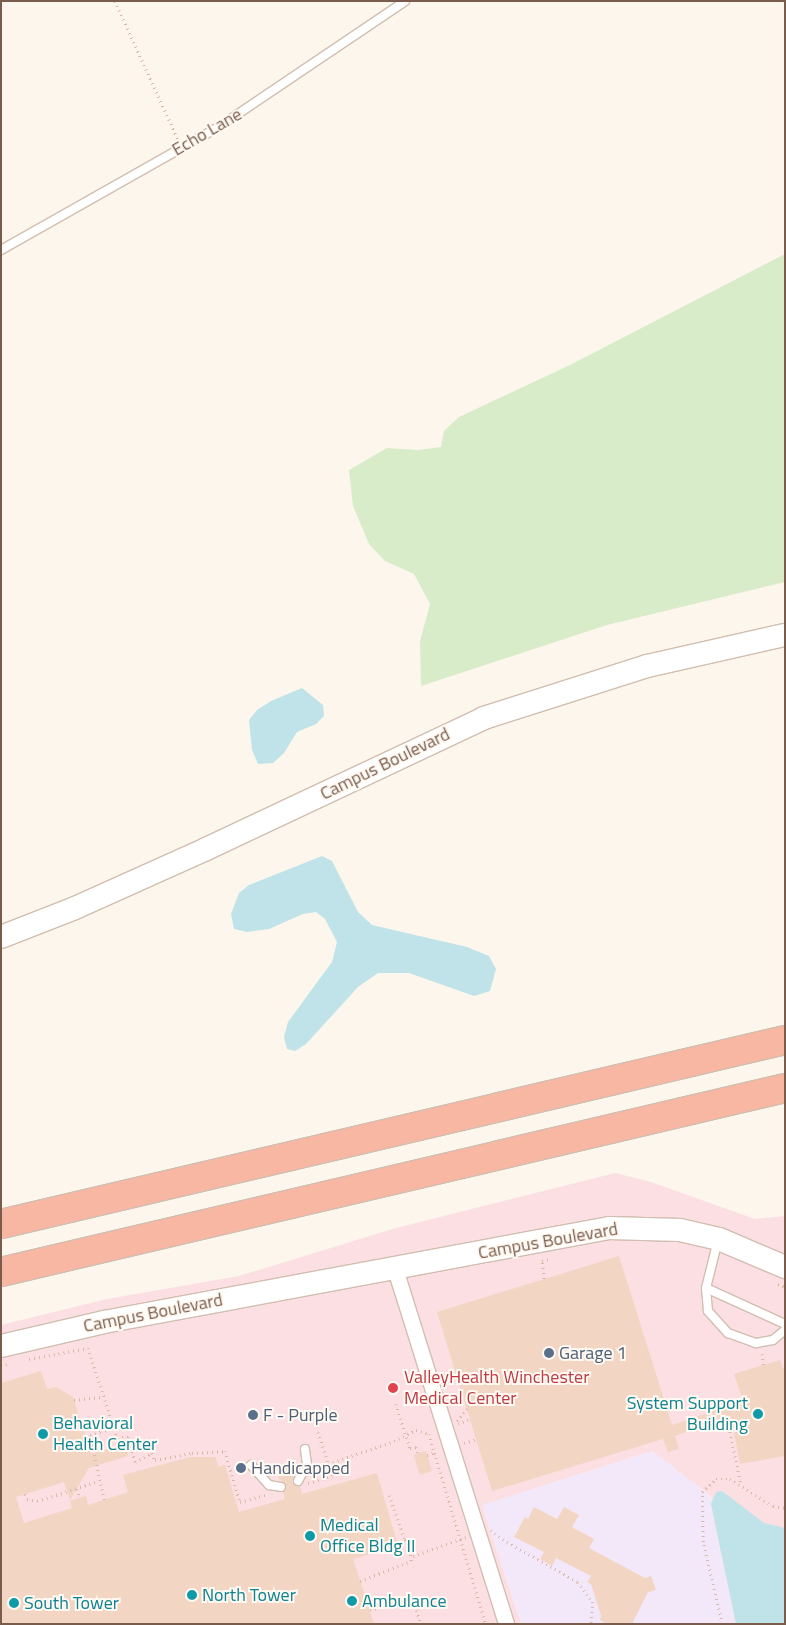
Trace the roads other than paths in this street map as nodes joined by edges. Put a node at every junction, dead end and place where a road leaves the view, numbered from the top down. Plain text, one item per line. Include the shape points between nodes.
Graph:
1 (405, 1) edge
2 (1, 250) edge
3 (785, 635) edge
4 (1, 937) edge
5 (785, 1040) edge
6 (785, 1088) edge
7 (1, 1224) edge
8 (719, 1239) junction
9 (395, 1269) junction
10 (1, 1272) edge
11 (781, 1275) edge
12 (706, 1288) junction
13 (785, 1324) edge
14 (785, 1330) edge
15 (8, 1353) edge
16 (305, 1448) dead end
17 (251, 1465) dead end
18 (299, 1484) road end
19 (281, 1487) dead end
20 (506, 1624) edge

1 - 2 lane, Echo Lane via 277,90
3 - 4 street, Campus Boulevard via 660,663 484,718 197,853
5 - 7 highway
6 - 10 highway
8 - 9 street, Campus Boulevard via 656,1227 609,1228
8 - 11 street, Campus Boulevard
8 - 12 lane
9 - 15 street, Campus Boulevard via 104,1322
9 - 20 street
12 - 13 lane
12 - 14 lane via 708,1311 728,1333 756,1343 773,1340
16 - 18 lane via 307,1464
17 - 19 lane via 269,1485

